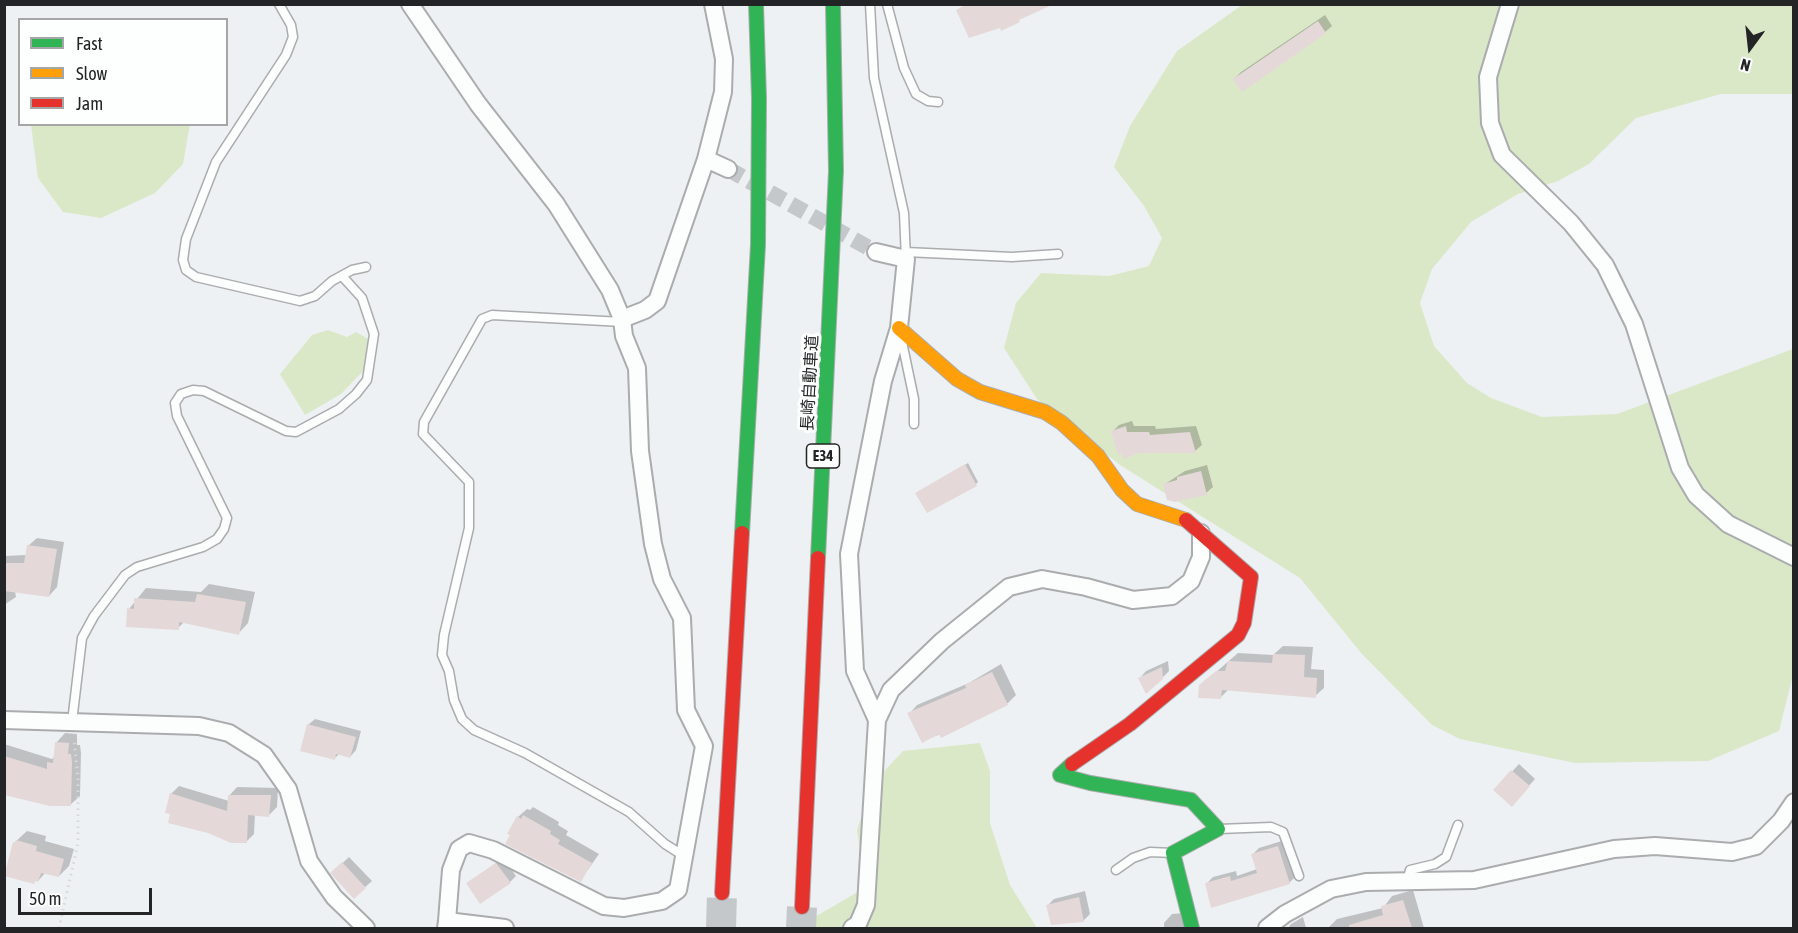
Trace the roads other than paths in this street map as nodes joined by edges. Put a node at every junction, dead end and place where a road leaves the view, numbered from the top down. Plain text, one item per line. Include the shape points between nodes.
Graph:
1 (279, 4) edge
2 (410, 4) edge
3 (713, 4) edge
4 (756, 4) edge
5 (833, 4) edge
6 (870, 4) edge
7 (887, 4) edge
8 (1510, 4) edge
9 (938, 102) dead end
10 (706, 159) junction
11 (728, 170) tunnel mouth
12 (876, 252) tunnel mouth
13 (1058, 254) dead end
14 (906, 255) junction
15 (366, 267) dead end
16 (342, 276) junction
17 (622, 320) junction
18 (899, 328) junction
19 (914, 424) dead end
20 (1201, 533) junction
21 (1794, 557) edge
22 (4, 720) edge
23 (877, 720) junction
24 (72, 722) junction
25 (1794, 802) edge
26 (1458, 825) dead end
27 (1218, 829) junction
28 (1173, 853) junction
29 (684, 856) junction
30 (1116, 870) dead end
31 (1299, 876) dead end
32 (1407, 881) junction
33 (722, 893) tunnel mouth
34 (802, 907) tunnel mouth
35 (447, 925) edge
36 (366, 928) edge
37 (505, 928) edge
38 (852, 928) edge
39 (1192, 928) edge
40 (1267, 928) edge

1 - 16 lane via 293,37 286,55 216,162 186,239 183,260 186,270 196,277 300,302
2 - 17 street via 478,104 556,204 610,290
3 - 10 street via 724,59 723,92
4 - 33 main road via 758,245
5 - 34 main road, 長崎自動車道 / E34 via 836,171
6 - 14 lane via 874,78 904,213
7 - 9 lane via 904,68 916,94
8 - 21 street via 1488,77 1490,123 1502,155 1571,223 1605,265 1634,324 1680,468 1696,495 1728,524
10 - 11 street
10 - 17 street via 657,302
12 - 14 street
13 - 14 lane
14 - 18 street
15 - 16 lane
16 - 24 lane via 363,298 374,334 367,380 339,409 297,432 286,432 204,391 181,394 175,403 177,416 227,518 224,530 203,548 137,567 125,575 82,638
17 - 29 street via 637,368 640,451 653,544 662,579 682,618 686,710 704,746
17 - 29 lane via 492,315 482,319 424,422 423,434 469,482 469,528 442,655 462,719 474,730 525,753 629,812
18 - 19 lane via 915,399
18 - 20 main road via 957,379 980,392 1046,412 1098,456 1137,504 1188,521
18 - 23 street via 879,402 849,554 855,672
20 - 23 street via 1201,557 1191,581 1172,596 1133,600 1041,579 1009,588 942,641 891,690
20 - 27 main road via 1251,577 1244,623 1238,635 1130,724 1060,775 1191,800
22 - 24 street
23 - 38 street via 866,905 858,924
24 - 36 street via 199,726 230,733 264,755 288,789 309,861 334,897
25 - 32 street via 1756,846 1732,852 1655,846 1614,849 1474,880
26 - 32 lane via 1446,857 1410,870
27 - 28 main road
27 - 31 lane via 1271,827 1283,832
28 - 30 lane via 1150,852
28 - 39 main road
29 - 35 street via 678,890 662,901 624,908 604,906 493,850 470,843 459,849 452,870
32 - 40 street via 1366,882 1330,889
35 - 37 street

